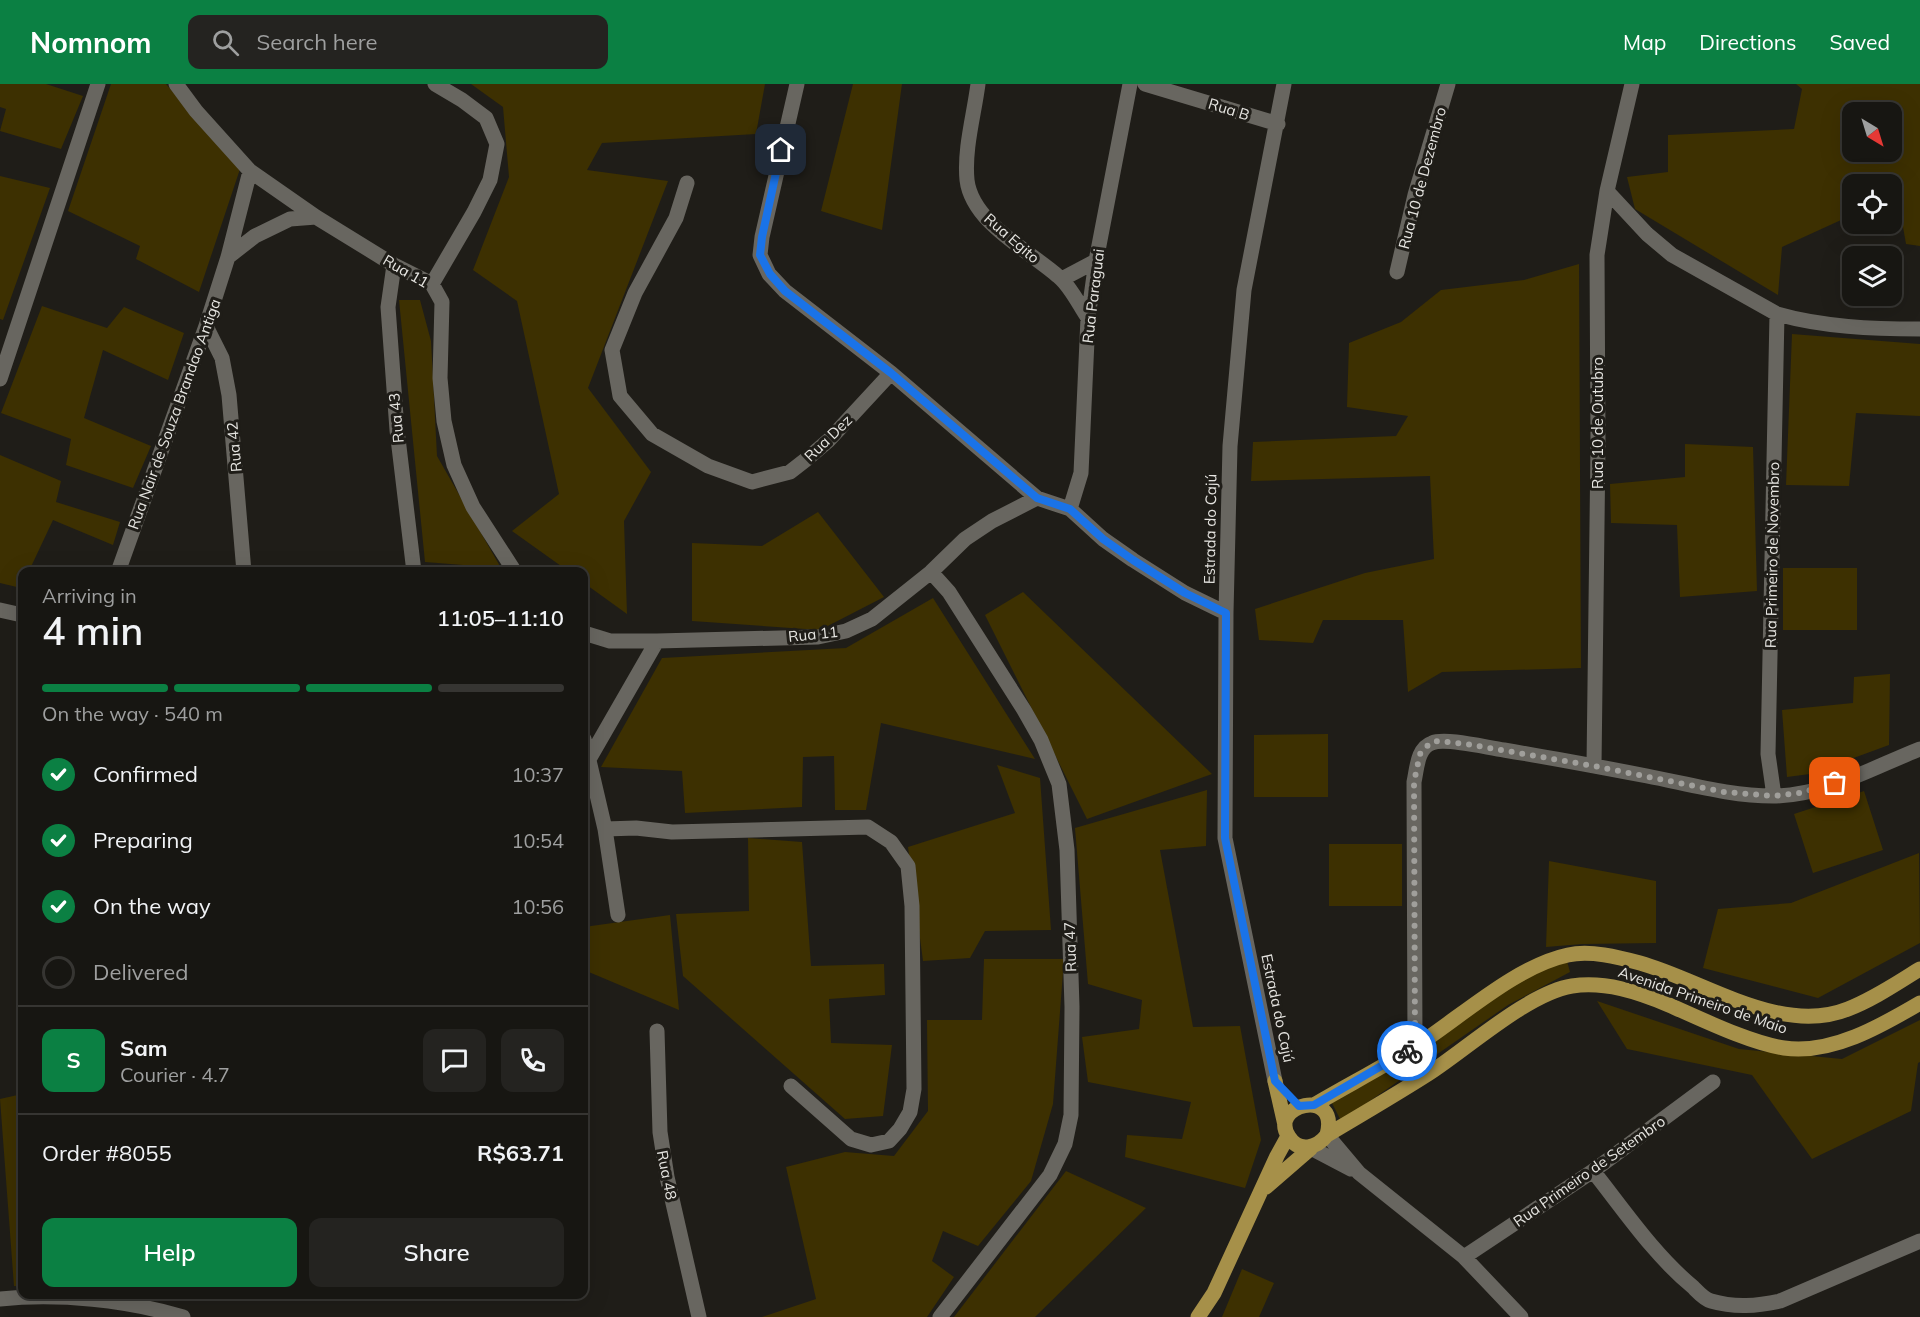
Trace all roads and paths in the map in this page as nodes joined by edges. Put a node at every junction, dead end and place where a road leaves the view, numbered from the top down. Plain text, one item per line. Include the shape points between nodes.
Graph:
1 (98, 84) edge
2 (176, 84) edge
3 (435, 84) edge
4 (797, 84) edge
5 (978, 84) edge
6 (1130, 84) edge
7 (1145, 84) edge
8 (1284, 84) edge
9 (1448, 84) edge
10 (1632, 84) edge
11 (1278, 124) junction
12 (250, 171) junction
13 (687, 183) dead end
14 (1607, 191) junction
15 (316, 217) junction
16 (228, 257) junction
17 (1096, 261) junction
18 (394, 265) junction
19 (1397, 272) dead end
20 (1062, 279) junction
21 (432, 284) junction
22 (1777, 314) junction
23 (1088, 318) junction
24 (207, 326) junction
25 (1920, 329) edge
26 (891, 373) junction
27 (0, 379) edge
28 (1037, 498) junction
29 (1070, 509) junction
30 (120, 567) edge
31 (244, 567) edge
32 (413, 567) edge
33 (512, 567) edge
34 (931, 572) junction
35 (0, 610) edge
36 (1226, 613) junction
37 (18, 614) edge
38 (588, 634) edge
39 (657, 641) junction
40 (1920, 748) edge
41 (588, 761) joint
42 (1594, 766) junction
43 (1774, 796) junction
44 (605, 829) junction
45 (618, 915) dead end
46 (1920, 969) edge
47 (1920, 1003) edge
48 (657, 1031) dead end
49 (1415, 1046) junction
50 (1275, 1081) junction
51 (1713, 1082) dead end
52 (791, 1086) dead end
53 (1306, 1105) junction
54 (1286, 1131) junction
55 (1327, 1135) junction
56 (1311, 1148) junction
57 (1593, 1171) junction
58 (1359, 1173) junction
59 (1261, 1191) junction
60 (1920, 1241) edge
61 (1464, 1257) junction
62 (18, 1298) edge
63 (0, 1299) edge
64 (62, 1299) edge
65 (183, 1317) edge
66 (699, 1317) edge
67 (940, 1317) edge
68 (1198, 1317) edge
69 (1521, 1317) edge

1 - 27 street
2 - 12 street, Rua 11
3 - 21 street via 486,118 497,144 490,180
4 - 26 street via 760,255 785,291
5 - 20 street, Rua Egito via 967,180 974,201 990,223
6 - 17 street, Rua Paraguai
7 - 11 street, Rua B
8 - 11 street, Estrada do Cajú
9 - 19 street, Rua 10 de Dezembro
10 - 14 street, Rua 10 de Outubro
11 - 36 street, Estrada do Cajú via 1244,290 1230,446
12 - 15 street, Rua 11
12 - 16 street, Rua Nair de Souza Brandao Antiga
13 - 26 street, Rua Dez via 676,218 635,292 612,350 620,396 652,434 708,466 752,482 790,472 808,458
14 - 22 street via 1672,255
14 - 42 street, Rua 10 de Outubro via 1597,255
15 - 16 street via 290,219 255,236
15 - 18 street, Rua 11
16 - 24 street, Rua Nair de Souza Brandao Antiga
17 - 20 street
17 - 23 street, Rua Paraguai
18 - 21 street, Rua 11
18 - 32 street, Rua 43 via 388,307 397,430
20 - 23 street, Rua Egito
21 - 33 street, Rua 11 via 442,302 440,378 454,465 473,507
22 - 25 street via 1827,323
22 - 43 street, Rua Primeiro de Novembro via 1768,754
23 - 29 street, Rua Paraguai via 1081,473
24 - 30 street, Rua Nair de Souza Brandao Antiga
24 - 31 street, Rua 42 via 222,358 229,395
26 - 28 street
28 - 29 street
28 - 34 street, Rua 11 via 966,539
29 - 36 street via 1133,560
34 - 39 street, Rua 11 via 872,619 846,631 818,637
34 - 67 street, Rua 47 via 950,592 1024,710 1059,784 1067,850 1072,1007 1071,1115 1065,1144 1050,1175
35 - 37 street
36 - 50 street, Estrada do Cajú via 1225,838
38 - 39 street, Rua 11 via 610,641
39 - 41 street
40 - 43 street via 1835,783
41 - 44 street
42 - 43 street via 1724,792
42 - 49 street via 1438,741 1430,743 1420,754 1414,782
44 - 45 street
44 - 52 street via 672,832 868,827 891,842 908,866 912,906 914,1089 910,1112 889,1141 871,1145 851,1139
46 - 49 main road, Avenida Primeiro de Maio via 1847,1010 1802,1016 1782,1015 1655,967 1611,955 1569,954 1510,982
47 - 55 main road, Avenida Primeiro de Maio via 1853,1037 1817,1047 1784,1048 1717,1026 1649,997 1603,984 1570,986 1547,994 1508,1017 1429,1073
48 - 66 street, Rua 48 via 660,1132
49 - 53 main road, Avenida Primeiro de Maio
50 - 53 main road, Estrada do Cajú
50 - 54 main road, Estrada do Cajú
51 - 57 street, Rua Primeiro de Setembro
53 - 54 main road via 1289,1114
53 - 55 main road, Estrada do Cajú via 1320,1108 1329,1120
54 - 56 main road via 1297,1146
54 - 59 main road
55 - 56 main road via 1321,1144
55 - 58 street
56 - 58 street
56 - 59 main road
57 - 60 street via 1681,1277 1708,1300 1735,1306 1780,1301
57 - 61 street, Rua Primeiro de Setembro
58 - 61 street
59 - 68 main road via 1214,1293
61 - 69 street
62 - 63 street
64 - 65 street via 107,1300

